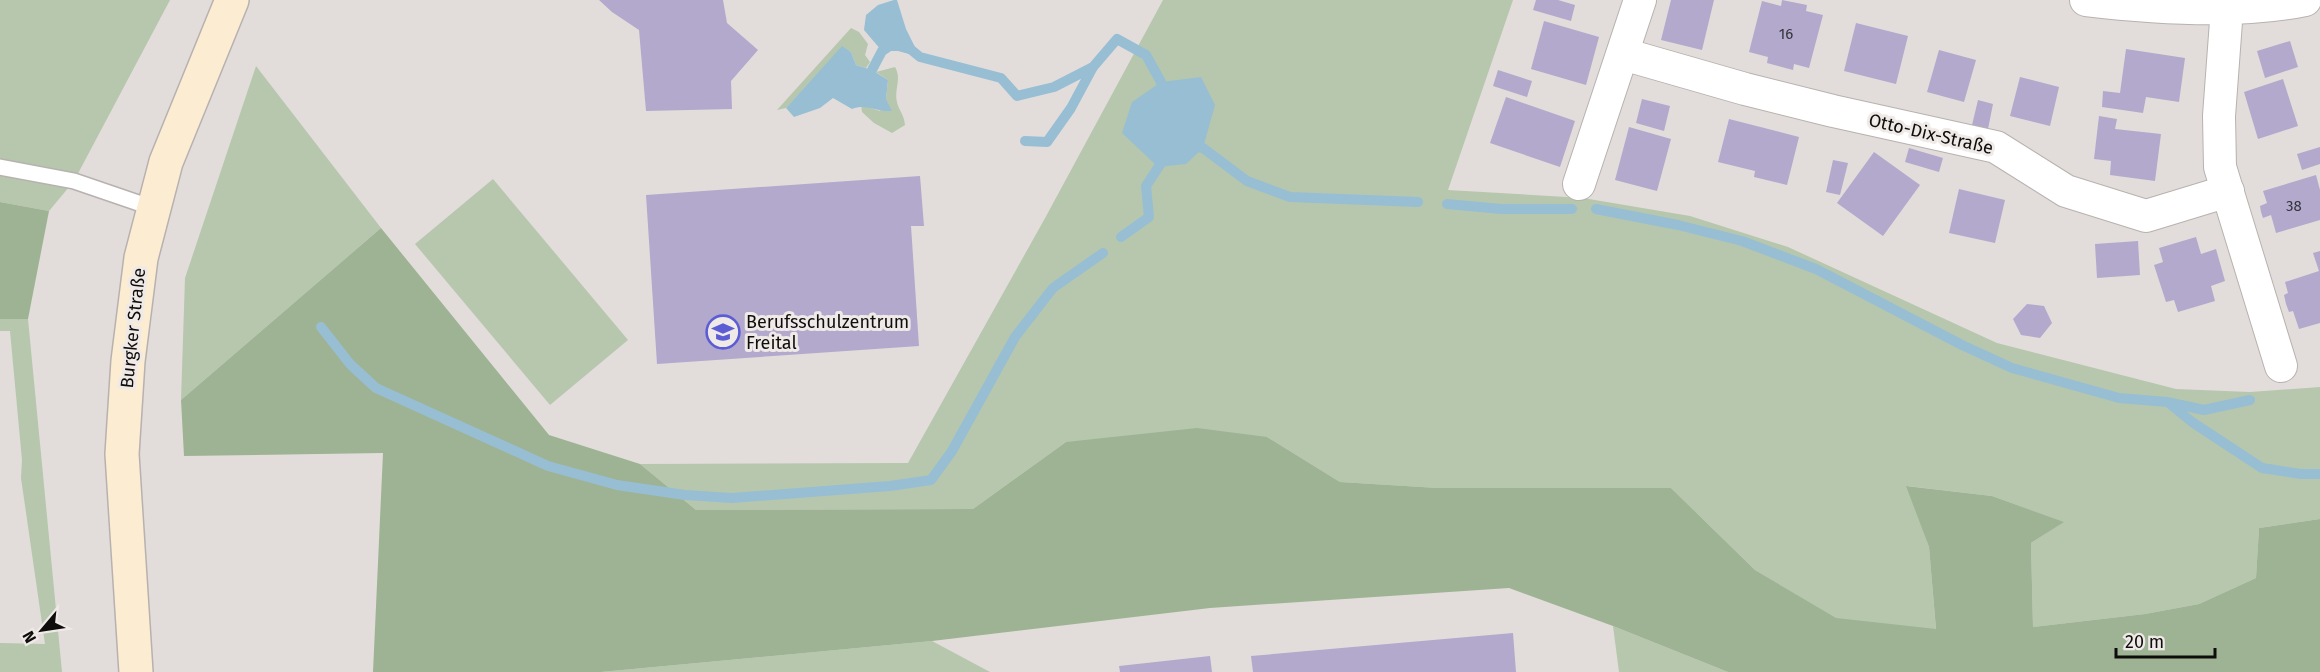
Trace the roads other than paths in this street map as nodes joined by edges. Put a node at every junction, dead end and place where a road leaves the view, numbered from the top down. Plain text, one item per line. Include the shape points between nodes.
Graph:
1 (232, 0) edge
2 (1640, 0) edge
3 (2086, 0) edge
4 (2305, 0) edge
5 (2227, 8) junction
6 (1623, 54) junction
7 (0, 167) edge
8 (1579, 184) dead end
9 (2228, 191) junction
10 (153, 208) junction
11 (2281, 366) dead end
12 (136, 672) edge

1 - 10 main road, Burgker Straße via 166,162
2 - 6 street
3 - 5 street
4 - 5 street
5 - 9 street via 2219,116 2220,167
6 - 8 street
6 - 9 street, Otto-Dix-Straße via 1833,111 1996,147 2066,191 2146,216
7 - 10 lane via 74,181
9 - 11 street
10 - 12 main road, Burgker Straße via 141,258 128,361 122,454

